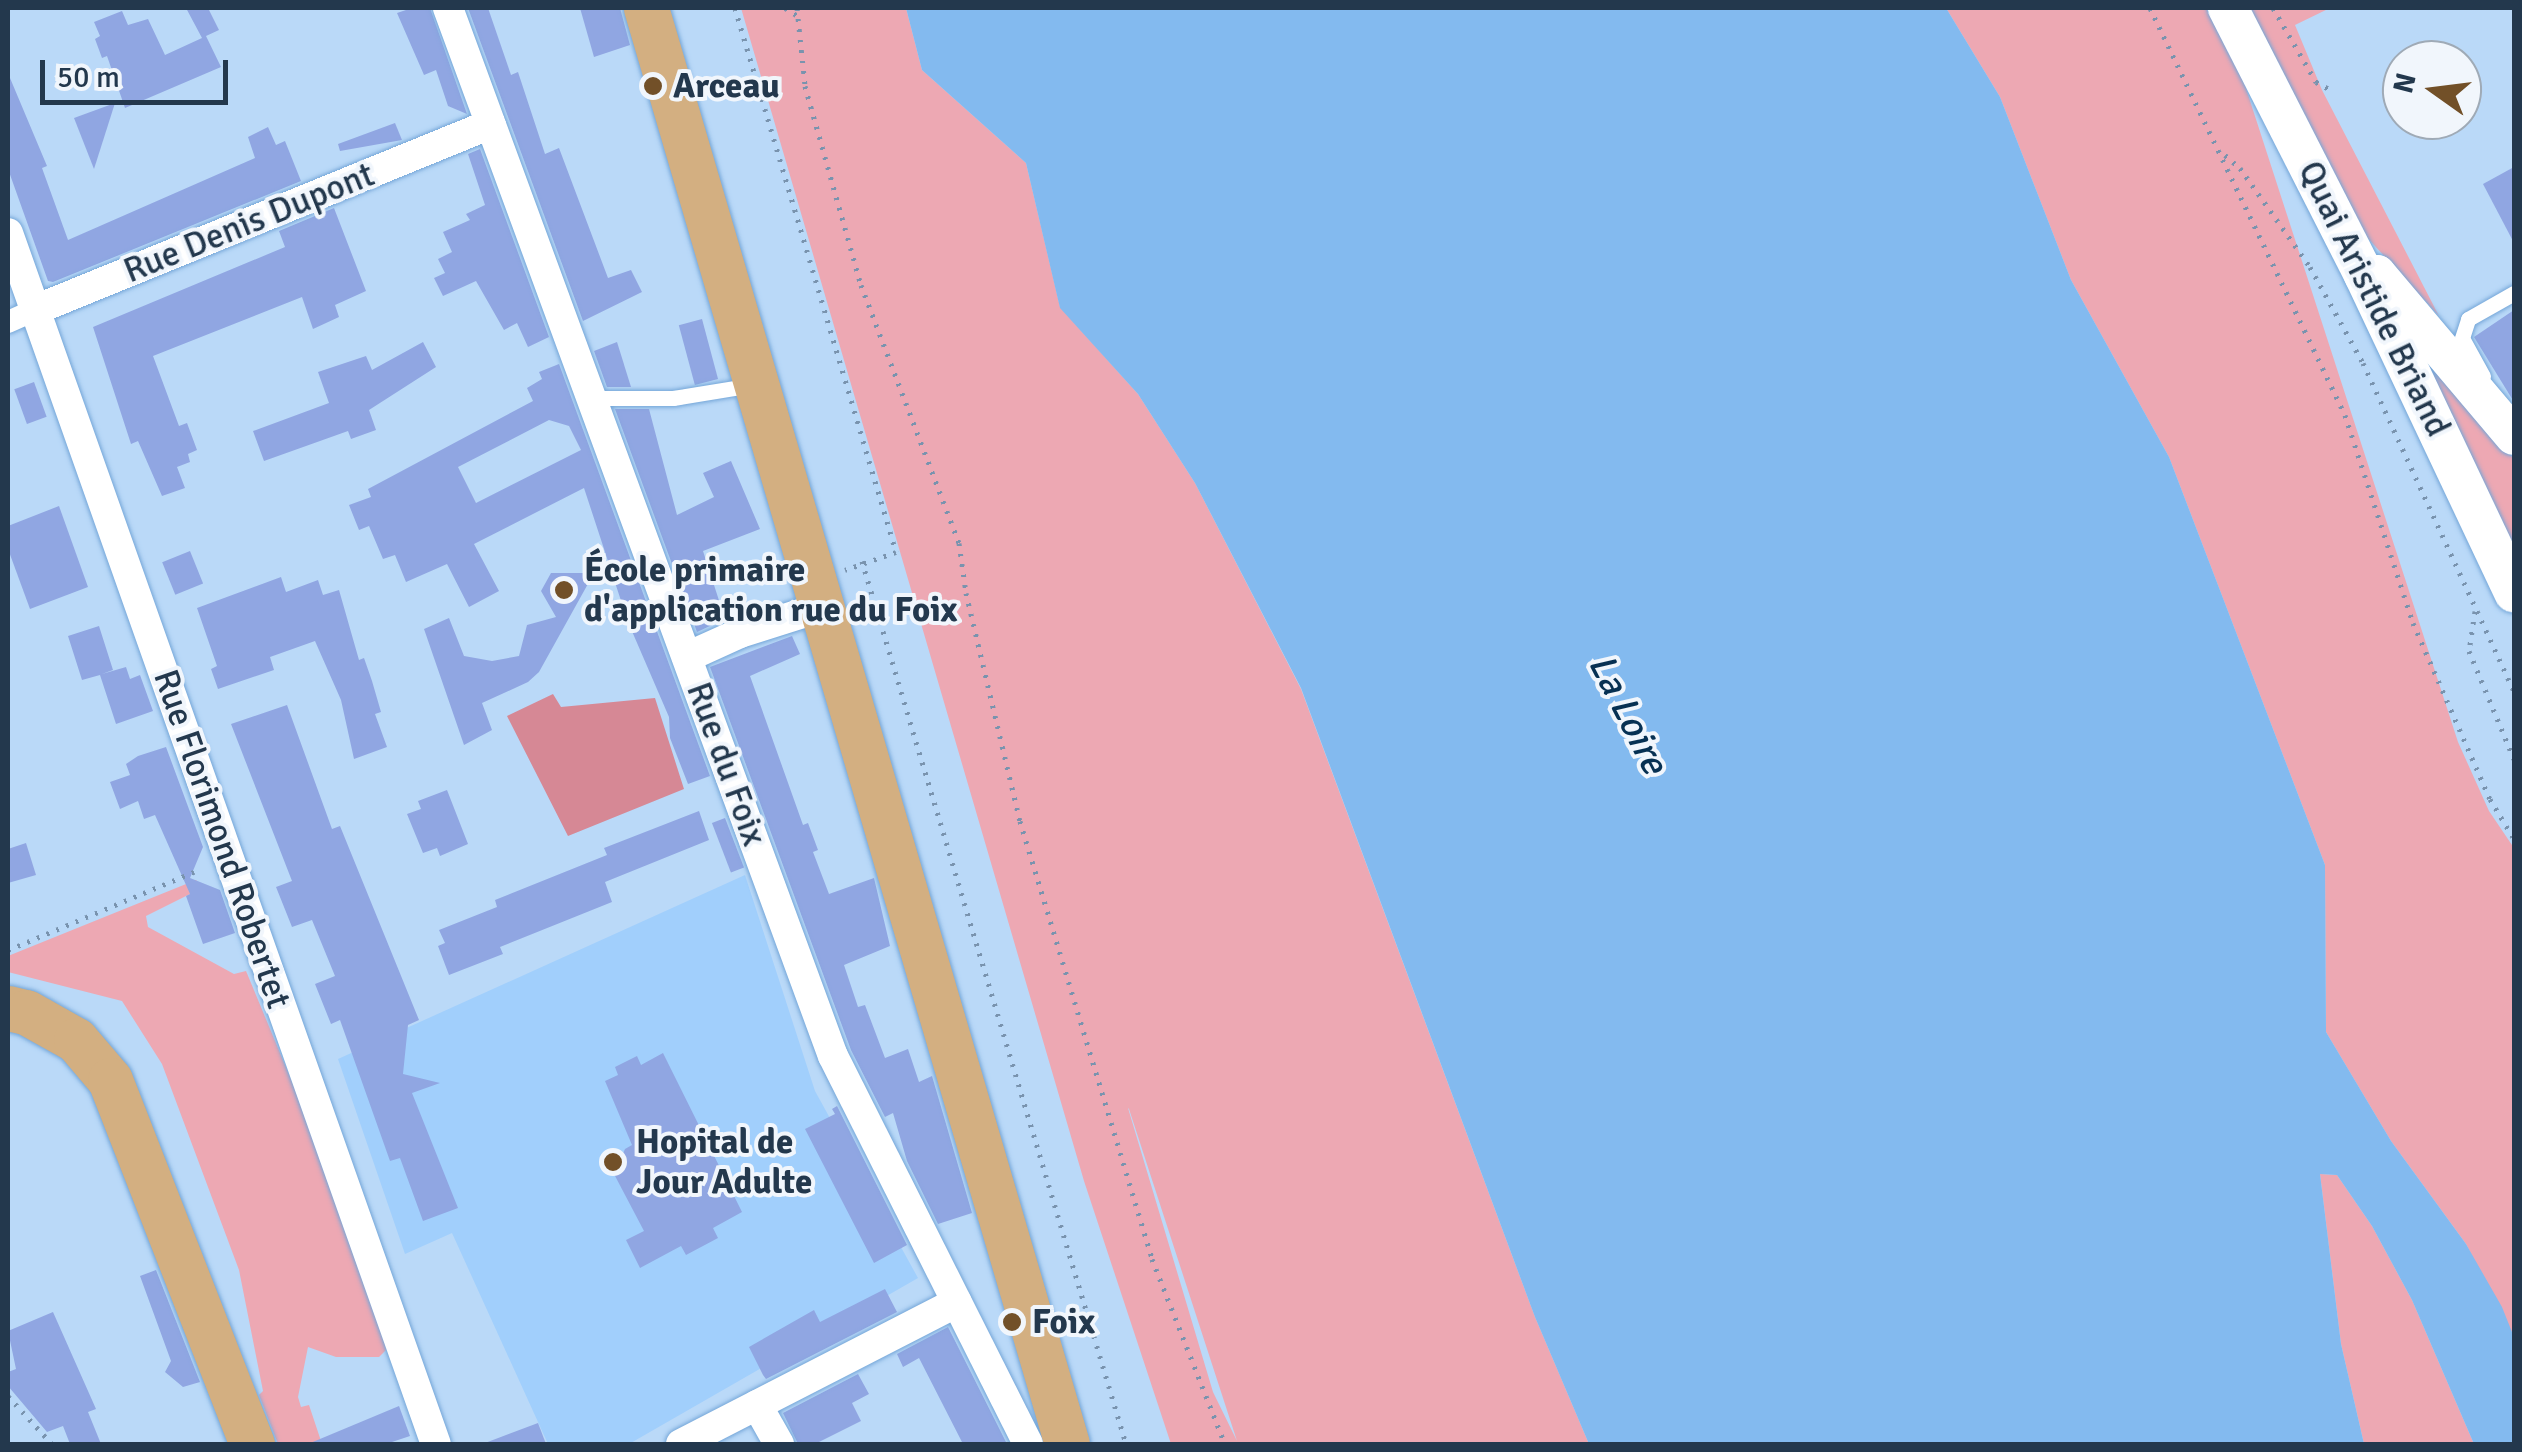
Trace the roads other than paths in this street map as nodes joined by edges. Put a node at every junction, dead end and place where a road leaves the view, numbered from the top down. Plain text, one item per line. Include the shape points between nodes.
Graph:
1 (448, 8) edge
2 (646, 8) edge
3 (2228, 8) edge
4 (491, 124) junction
5 (8, 233) edge
6 (2364, 274) junction
7 (2514, 293) edge
8 (21, 316) edge
9 (756, 384) junction
10 (592, 398) junction
11 (2487, 408) junction
12 (2514, 436) edge
13 (2514, 592) edge
14 (822, 607) junction
15 (687, 657) junction
16 (8, 1008) edge
17 (957, 1302) junction
18 (757, 1406) junction
19 (252, 1444) edge
20 (436, 1444) edge
21 (682, 1444) edge
22 (779, 1444) edge
23 (1028, 1444) edge
24 (1067, 1444) edge

1 - 4 street, Rue du Foix
2 - 9 main road
3 - 6 main road, Quai Aristide Briand
4 - 8 street, Rue Denis Dupont
4 - 10 street, Rue du Foix
5 - 8 street, Rue Florimond Robertet
6 - 11 street via 2377,274
6 - 13 main road, Quai Aristide Briand
7 - 11 lane via 2468,319 2462,338 2492,392
8 - 20 street, Rue Florimond Robertet
9 - 10 lane via 673,398
9 - 14 main road
10 - 15 street, Rue du Foix
11 - 12 street
14 - 15 street
14 - 24 main road
15 - 17 street, Rue du Foix via 833,1056
16 - 19 main road via 76,1040 110,1080
17 - 18 street
17 - 23 street, Rue du Foix
18 - 21 street
18 - 22 street

